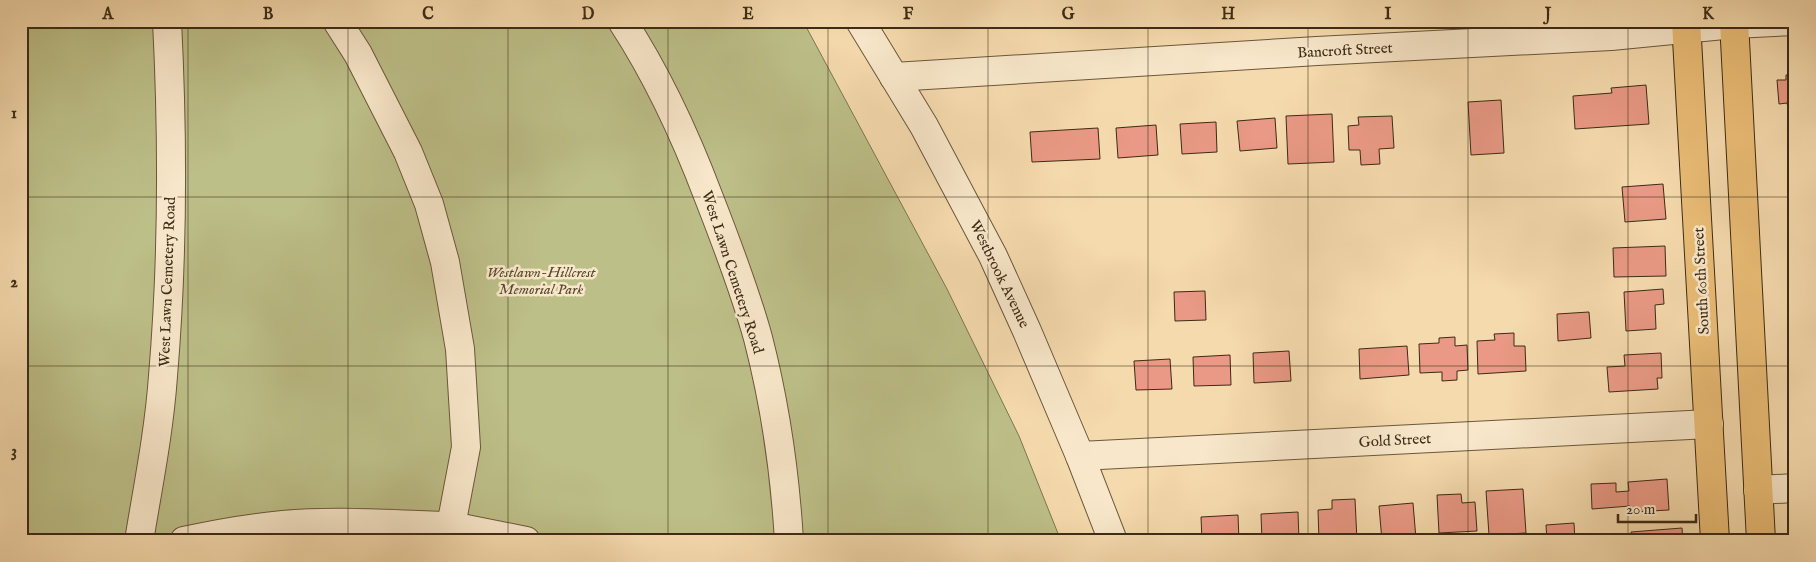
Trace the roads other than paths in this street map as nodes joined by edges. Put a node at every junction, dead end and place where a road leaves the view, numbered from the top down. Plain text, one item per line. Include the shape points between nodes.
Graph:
1 (167, 21) edge
2 (337, 21) edge
3 (622, 21) edge
4 (860, 21) edge
5 (1795, 21) edge
6 (1734, 23) edge
7 (1686, 25) edge
8 (894, 77) junction
9 (1709, 424) junction
10 (1080, 456) junction
11 (1795, 488) edge
12 (1758, 490) junction
13 (446, 534) edge
14 (139, 541) edge
15 (184, 541) edge
16 (526, 541) edge
17 (789, 541) edge
18 (1113, 541) edge
19 (1715, 541) edge
20 (1761, 541) edge

1 - 14 street, West Lawn Cemetery Road via 171,105 168,307 158,428
2 - 13 street via 358,54 408,152 429,204 445,262 460,349 466,447
3 - 17 street, West Lawn Cemetery Road via 670,105 700,173 755,329 778,433
4 - 8 street, Westbrook Avenue
5 - 6 street, Bancroft Street
6 - 7 street, Bancroft Street
6 - 12 main road
7 - 8 street, Bancroft Street via 1610,36
7 - 9 main road, South 60th Street
8 - 10 street, Westbrook Avenue via 924,126 993,256
9 - 10 street, Gold Street
9 - 19 main road, South 60th Street
10 - 18 street, Westbrook Avenue
11 - 12 street
12 - 20 main road
13 - 15 street via 327,524 283,525
13 - 16 street

